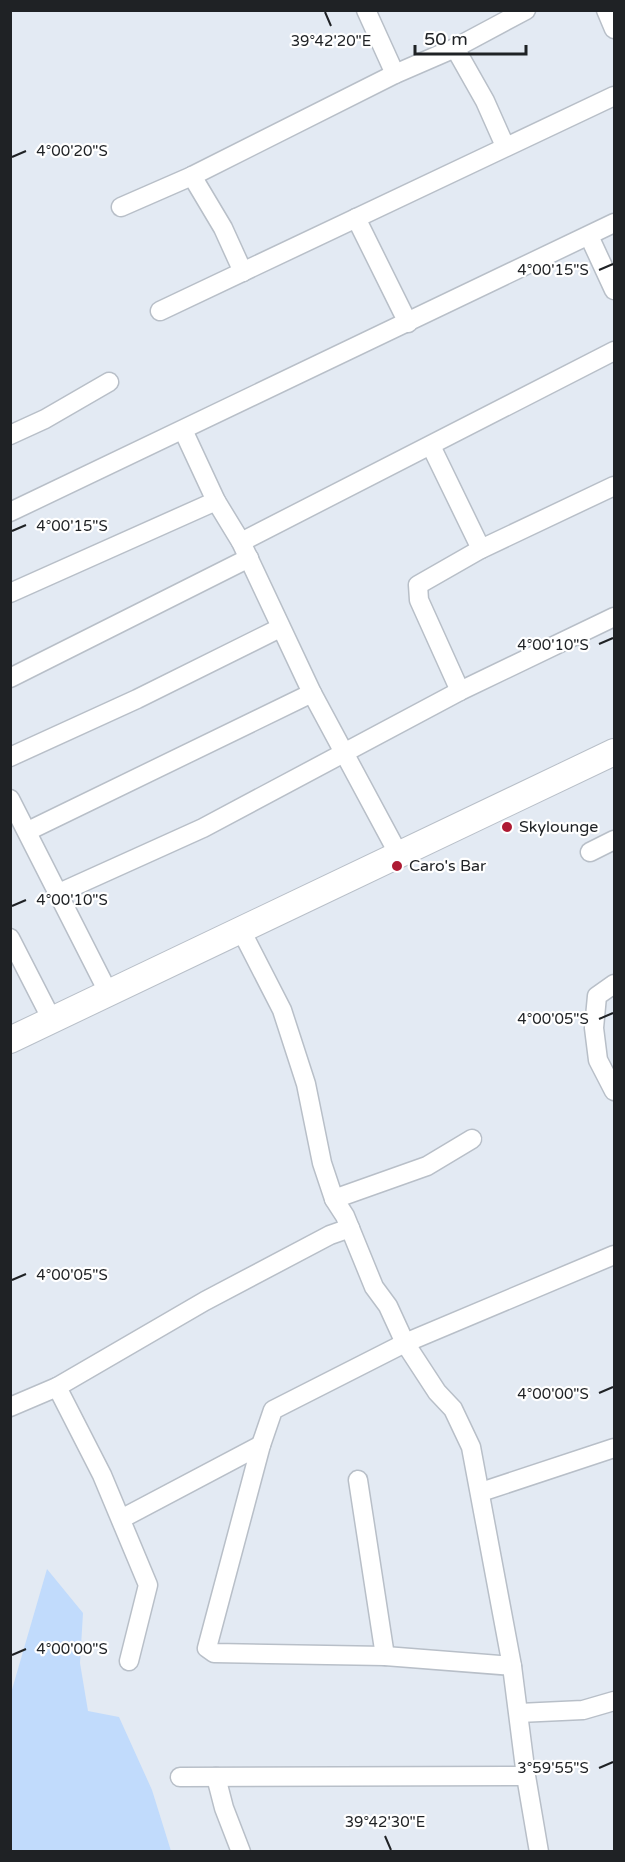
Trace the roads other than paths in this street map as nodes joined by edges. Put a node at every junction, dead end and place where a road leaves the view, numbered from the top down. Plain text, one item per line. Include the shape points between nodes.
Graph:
1 (366, 10) edge
2 (526, 10) edge
3 (606, 10) edge
4 (615, 29) edge
5 (455, 48) junction
6 (395, 74) junction
7 (615, 96) edge
8 (505, 146) junction
9 (192, 177) junction
10 (121, 207) dead end
11 (356, 218) junction
12 (615, 223) edge
13 (589, 236) junction
14 (243, 272) junction
15 (615, 290) edge
16 (160, 311) dead end
17 (408, 323) junction
18 (615, 351) edge
19 (109, 382) dead end
20 (183, 430) junction
21 (10, 435) edge
22 (431, 446) junction
23 (615, 486) edge
24 (216, 501) junction
25 (10, 512) edge
26 (482, 549) junction
27 (245, 550) junction
28 (10, 593) edge
29 (615, 617) edge
30 (280, 628) junction
31 (10, 678) edge
32 (460, 691) junction
33 (312, 693) junction
34 (615, 752) edge
35 (344, 753) junction
36 (10, 757) edge
37 (10, 799) edge
38 (28, 831) junction
39 (615, 840) edge
40 (590, 852) dead end
41 (399, 855) junction
42 (59, 893) junction
43 (242, 932) junction
44 (11, 942) edge
45 (615, 984) edge
46 (108, 992) junction
47 (52, 1020) junction
48 (10, 1040) edge
49 (615, 1092) edge
50 (472, 1139) dead end
51 (334, 1199) junction
52 (350, 1228) junction
53 (615, 1255) edge
54 (405, 1343) junction
55 (57, 1387) junction
56 (10, 1407) edge
57 (261, 1445) junction
58 (615, 1448) edge
59 (358, 1480) dead end
60 (482, 1492) junction
61 (121, 1519) junction
62 (385, 1656) junction
63 (129, 1661) dead end
64 (512, 1666) junction
65 (613, 1705) edge
66 (519, 1713) junction
67 (526, 1776) junction
68 (180, 1777) dead end
69 (216, 1777) junction
70 (241, 1851) edge
71 (539, 1851) edge

1 - 6 street
2 - 5 street
3 - 4 street
5 - 6 street
5 - 8 street
6 - 9 street
7 - 8 street
8 - 11 street
9 - 10 street
9 - 14 street via 223,228
11 - 14 street
11 - 17 street
12 - 13 street
13 - 15 street
13 - 17 street
14 - 16 street
17 - 20 street
18 - 22 street
19 - 21 street
20 - 24 street
20 - 25 street
22 - 26 street
22 - 27 street
23 - 26 street
24 - 27 street
24 - 28 street
26 - 32 street via 423,582 418,589 419,600
27 - 30 street
27 - 31 street
29 - 32 street
30 - 33 street
30 - 36 street
32 - 35 street
33 - 35 street
33 - 38 street
34 - 41 main road
35 - 41 street
35 - 42 street via 203,828
37 - 38 street
38 - 42 street
39 - 40 street
41 - 43 main road
42 - 46 street
43 - 46 main road
43 - 51 street via 282,1010 306,1084 322,1163
44 - 47 street
45 - 49 street via 597,996 594,1028 598,1060
46 - 47 main road
47 - 48 main road
50 - 51 street via 427,1167
51 - 52 street
52 - 54 street via 374,1287 388,1306
52 - 55 street via 205,1301
53 - 54 street
54 - 57 street via 276,1407 269,1416
54 - 60 street via 461,1421
55 - 56 street
55 - 61 street
57 - 61 street
57 - 62 street via 209,1652
58 - 60 street
59 - 62 street
60 - 64 street
61 - 63 street via 148,1585
62 - 64 street
64 - 66 street
65 - 66 street
66 - 67 street
67 - 69 street
67 - 71 street
68 - 69 street
69 - 70 street

